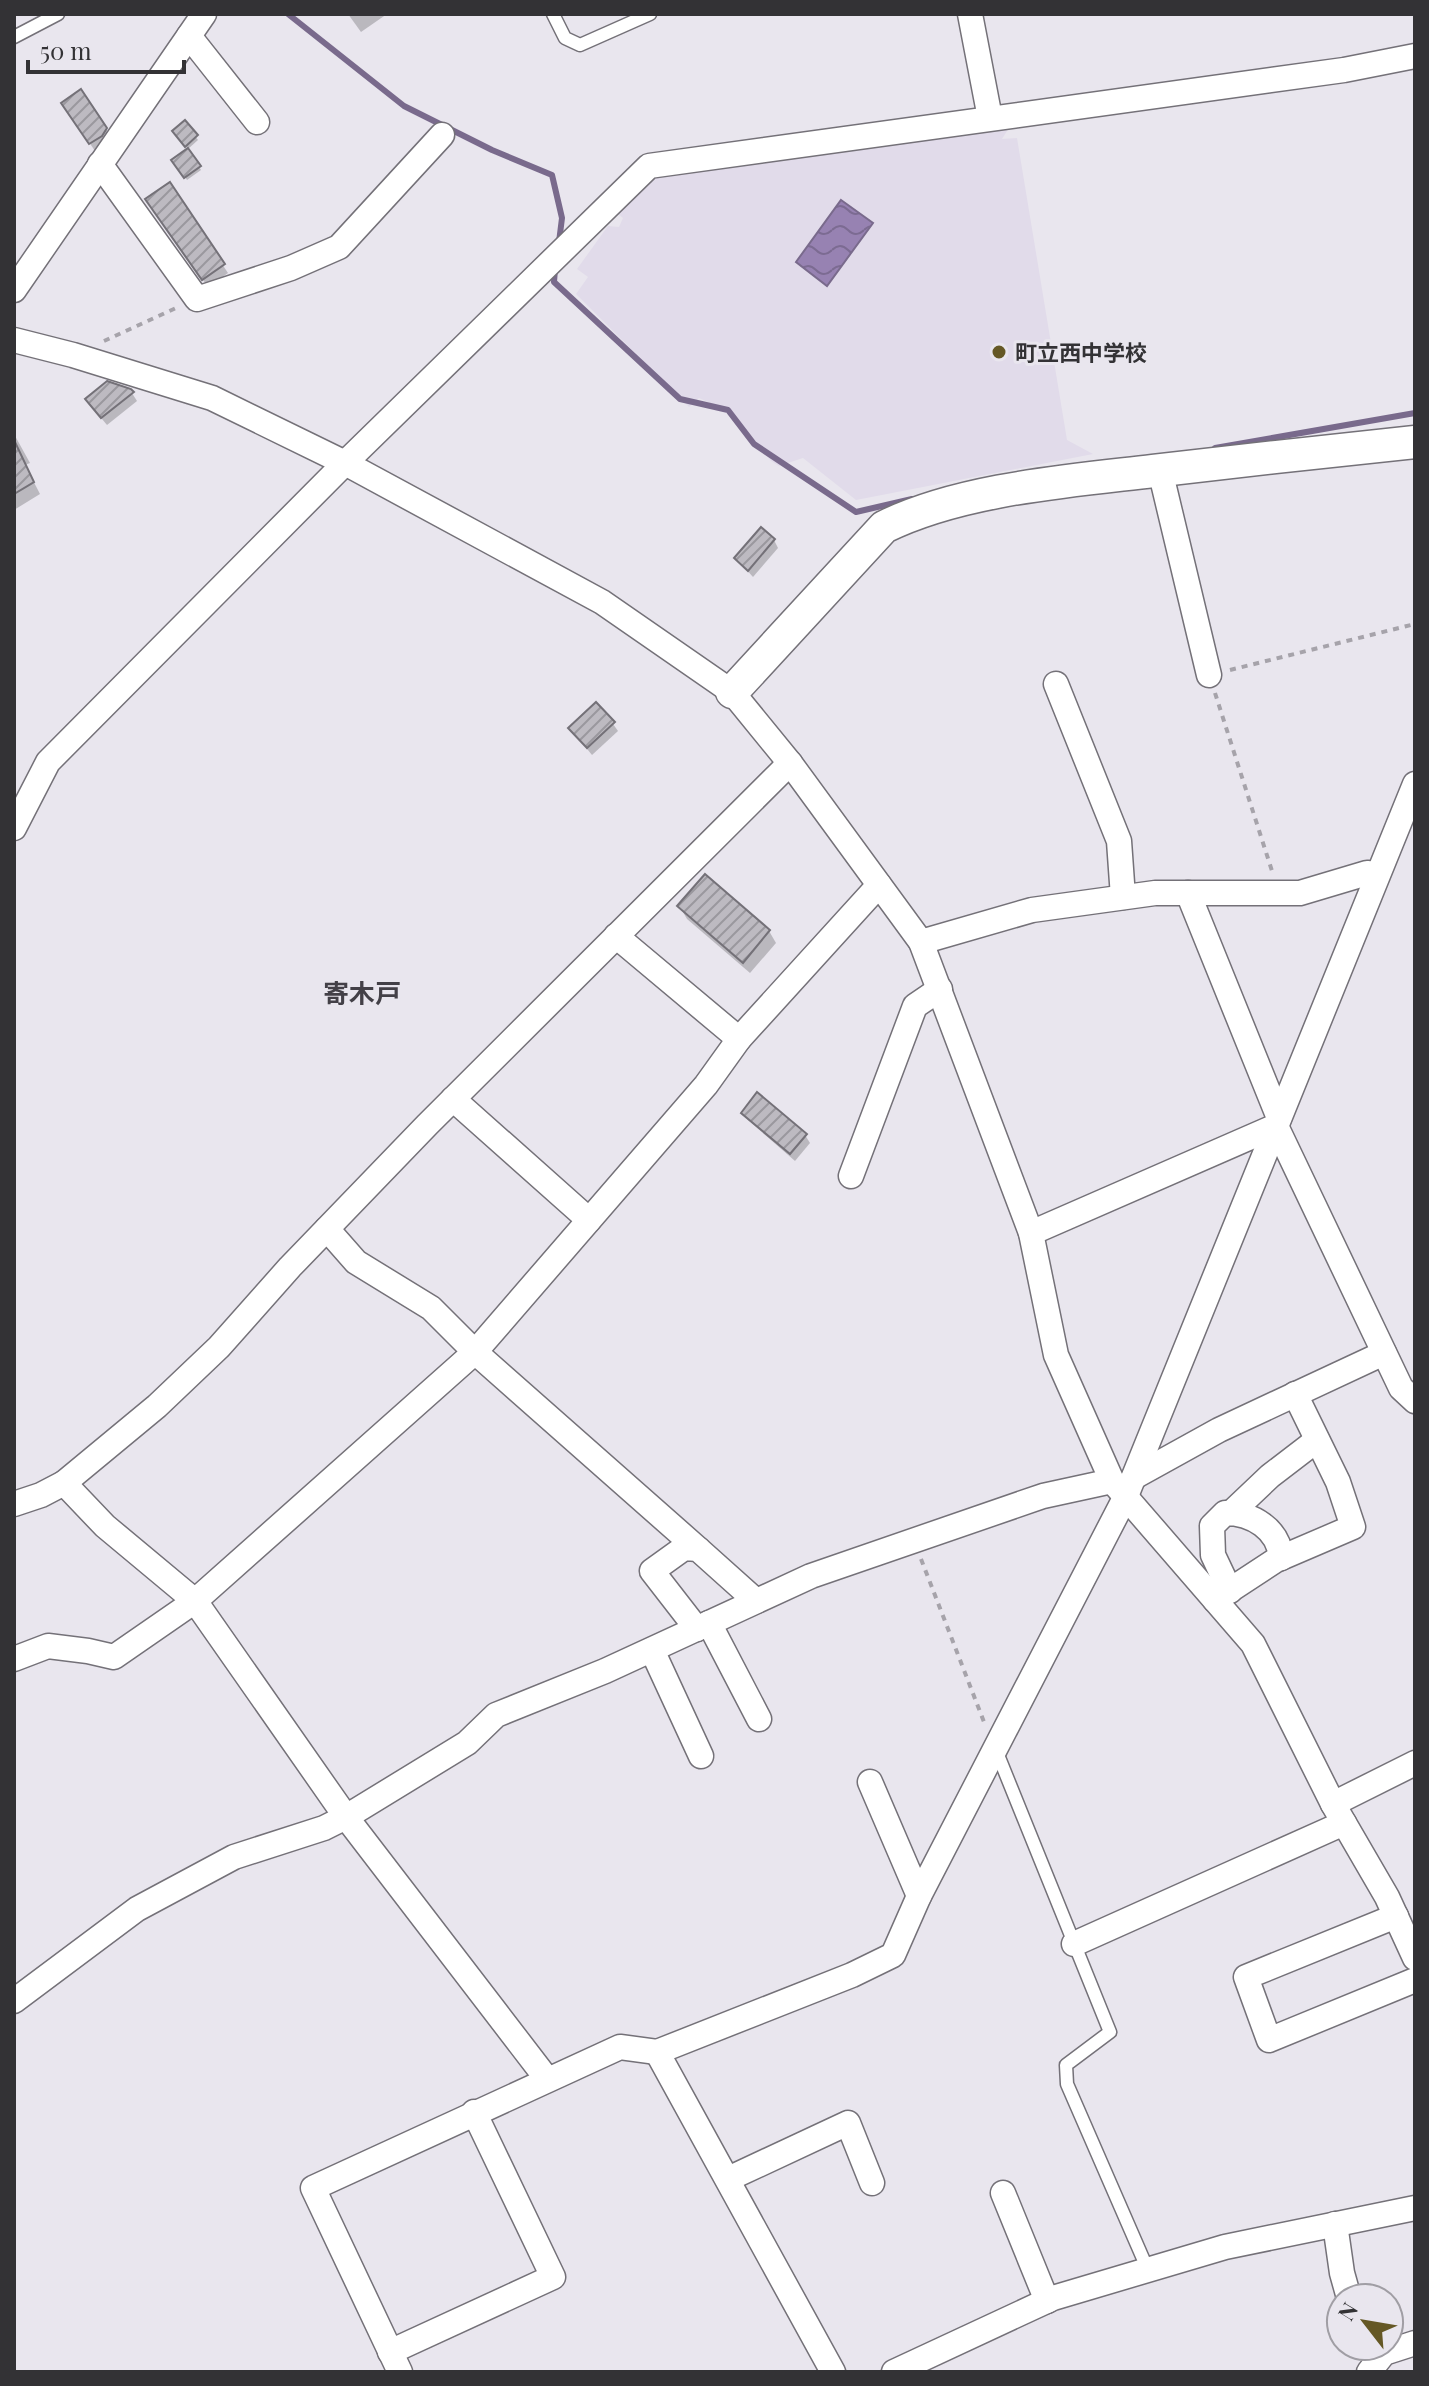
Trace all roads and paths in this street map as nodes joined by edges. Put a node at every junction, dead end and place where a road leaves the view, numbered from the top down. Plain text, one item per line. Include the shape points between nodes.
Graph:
1 (58, 14) edge
2 (204, 14) edge
3 (553, 14) edge
4 (650, 14) edge
5 (970, 14) edge
6 (189, 36) junction
7 (14, 37) edge
8 (1415, 56) edge
9 (990, 118) junction
10 (257, 122) dead end
11 (442, 135) dead end
12 (100, 164) junction
13 (14, 290) edge
14 (197, 299) junction
15 (14, 340) edge
16 (73, 355) junction
17 (1415, 442) edge
18 (345, 463) junction
19 (1160, 470) junction
20 (1415, 624) edge
21 (1209, 675) junction
22 (1056, 684) dead end
23 (732, 692) junction
24 (790, 763) junction
25 (1415, 784) edge
26 (14, 828) edge
27 (1377, 874) junction
28 (879, 885) junction
29 (1188, 893) junction
30 (1279, 893) junction
31 (1123, 897) junction
32 (616, 936) junction
33 (921, 942) junction
34 (940, 989) junction
35 (739, 1039) junction
36 (453, 1099) junction
37 (1277, 1122) junction
38 (851, 1176) dead end
39 (589, 1220) junction
40 (327, 1229) junction
41 (1031, 1233) junction
42 (475, 1352) junction
43 (1384, 1353) junction
44 (1295, 1394) junction
45 (1415, 1401) edge
46 (1317, 1440) junction
47 (64, 1483) junction
48 (1124, 1485) junction
49 (14, 1504) edge
50 (1231, 1513) junction
51 (914, 1540) junction
52 (698, 1549) junction
53 (1281, 1558) junction
54 (1222, 1596) junction
55 (195, 1601) junction
56 (756, 1601) junction
57 (703, 1626) junction
58 (652, 1650) junction
59 (14, 1659) edge
60 (759, 1719) dead end
61 (996, 1750) junction
62 (701, 1756) dead end
63 (1415, 1763) edge
64 (870, 1782) dead end
65 (1338, 1814) junction
66 (346, 1817) junction
67 (919, 1896) junction
68 (1408, 1936) edge
69 (1074, 1944) junction
70 (1415, 1980) edge
71 (14, 2001) edge
72 (657, 2052) junction
73 (547, 2079) junction
74 (474, 2112) junction
75 (728, 2179) junction
76 (872, 2183) dead end
77 (1003, 2193) dead end
78 (1415, 2208) edge
79 (1335, 2224) junction
80 (1148, 2270) junction
81 (1345, 2282) edge
82 (1047, 2301) junction
83 (395, 2362) edge
84 (833, 2372) edge
85 (894, 2372) edge

1 - 7 lane
2 - 6 street
3 - 4 lane via 565,38 580,45
5 - 9 street
6 - 10 street
6 - 12 street
8 - 9 street
9 - 18 street via 649,166
11 - 14 street via 339,247
12 - 13 street
12 - 14 street
14 - 16 path
15 - 16 street
16 - 18 street via 212,398
17 - 19 street
18 - 23 street via 602,602
18 - 26 street via 48,762
19 - 21 street
19 - 23 street via 975,498 884,527
20 - 21 path
21 - 30 path
22 - 31 street via 1119,841
23 - 24 street
24 - 28 street
24 - 32 street
25 - 27 street
27 - 30 street
27 - 37 street
28 - 33 street
28 - 35 street
29 - 30 street
29 - 31 street
29 - 37 street
31 - 33 street via 1032,910
32 - 35 street
32 - 36 street
33 - 34 street
34 - 38 street via 915,1006
34 - 41 street
35 - 39 street
36 - 39 street
36 - 40 street
37 - 41 street
37 - 43 street
37 - 48 street
39 - 42 street
40 - 42 street via 356,1262 431,1308
40 - 47 street via 219,1347
41 - 48 street via 1056,1355
42 - 52 street
42 - 55 street
43 - 44 street
43 - 45 street via 1401,1388
44 - 46 street
44 - 48 street
46 - 50 street
46 - 53 street via 1353,1527
47 - 49 street
47 - 55 street via 105,1526
48 - 51 street via 1043,1496
48 - 54 street
48 - 61 street
50 - 53 street via 1261,1523 1275,1536
50 - 54 street via 1212,1526
51 - 56 street
51 - 61 path
52 - 56 street
52 - 57 street via 684,1548 652,1571
53 - 54 street
54 - 65 street via 1253,1644
55 - 59 street via 114,1657 48,1646
55 - 66 street
56 - 57 street
57 - 58 street
57 - 60 street
58 - 62 street
58 - 66 street via 496,1715 467,1743
61 - 67 street
61 - 69 lane
63 - 65 street
64 - 67 street
65 - 68 street
65 - 69 street
66 - 71 street via 234,1857 137,1909
66 - 73 street
67 - 72 street via 893,1955
68 - 70 street via 1246,1977 1269,2040
69 - 80 lane via 1110,2032 1066,2065 1067,2084
72 - 73 street via 620,2047
72 - 75 street
73 - 74 street
74 - 83 street via 553,2277
74 - 83 street via 313,2188
75 - 76 street via 848,2123
75 - 84 street
77 - 82 street
78 - 79 street
79 - 80 street
79 - 81 street
80 - 82 street
82 - 85 street

